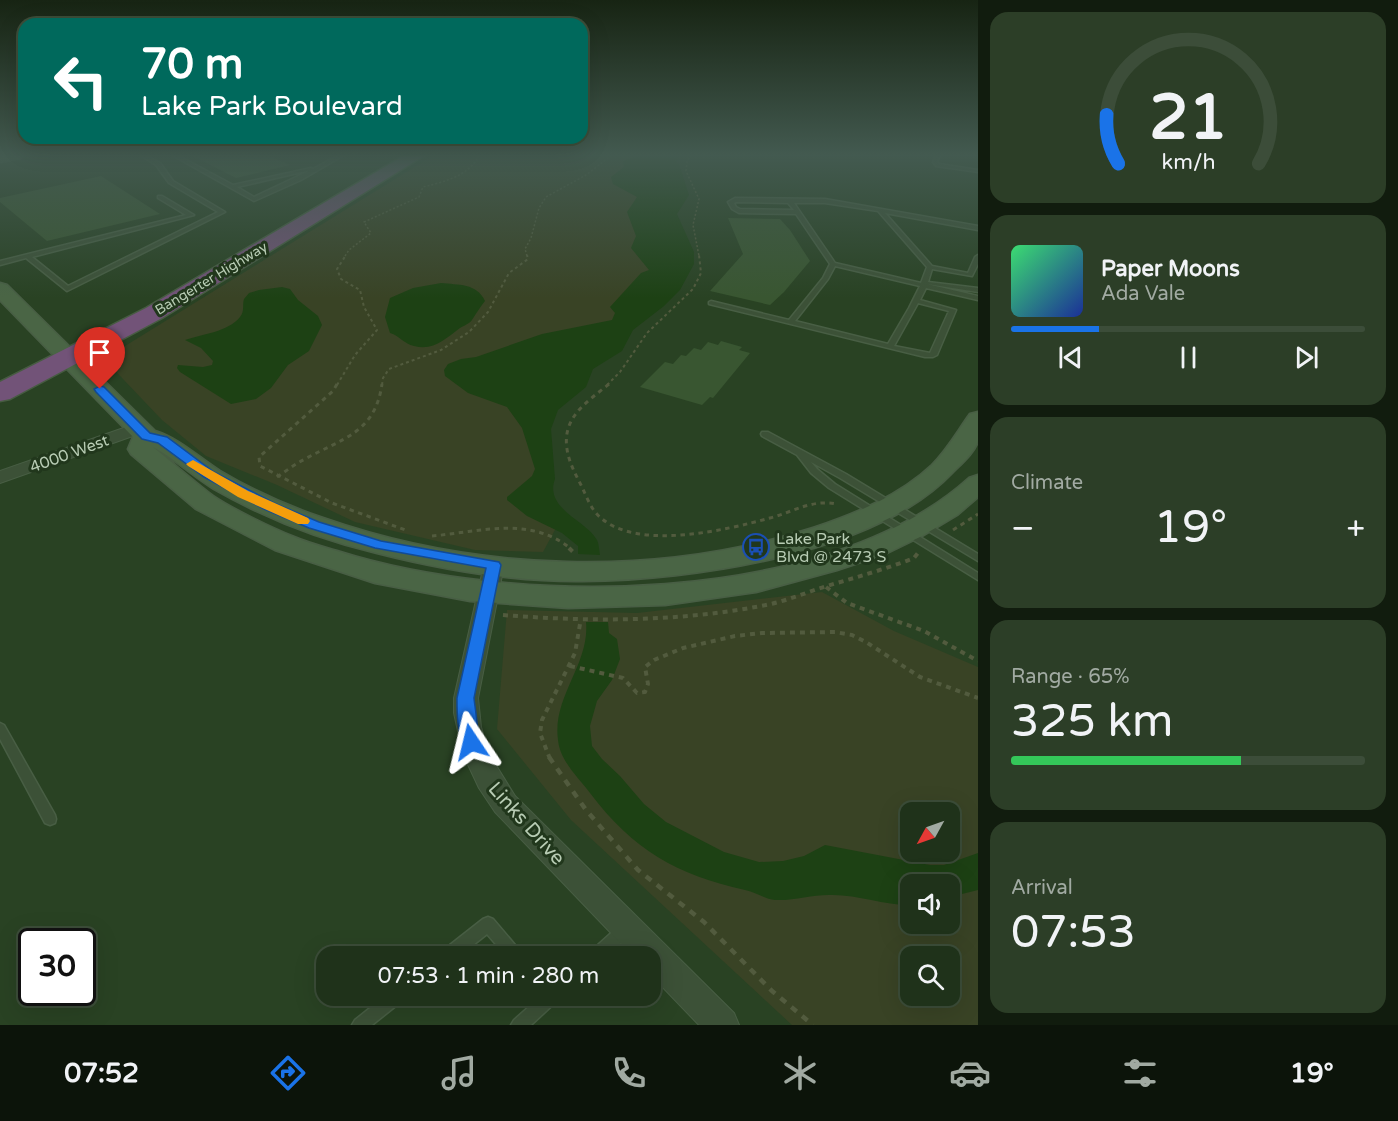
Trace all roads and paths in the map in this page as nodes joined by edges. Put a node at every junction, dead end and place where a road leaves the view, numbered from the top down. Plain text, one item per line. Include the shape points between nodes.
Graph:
1 (170, 203) edge
2 (206, 203) edge
3 (305, 203) edge
4 (337, 203) edge
5 (406, 203) edge
6 (543, 203) edge
7 (699, 203) edge
8 (731, 203) edge
9 (791, 203) edge
10 (836, 203) edge
11 (880, 210) junction
12 (797, 212) junction
13 (978, 228) edge
14 (27, 256) junction
15 (978, 257) edge
16 (0, 263) edge
17 (833, 264) junction
18 (930, 267) junction
19 (925, 284) junction
20 (0, 289) edge
21 (978, 290) edge
22 (978, 297) edge
23 (918, 301) junction
24 (711, 303) dead end
25 (791, 322) junction
26 (890, 347) junction
27 (62, 351) junction
28 (0, 369) edge
29 (0, 393) edge
30 (978, 419) edge
31 (142, 432) junction
32 (765, 434) dead end
33 (801, 455) junction
34 (0, 477) edge
35 (277, 477) junction
36 (978, 483) edge
37 (841, 507) dead end
38 (884, 509) junction
39 (978, 514) edge
40 (916, 529) junction
41 (954, 530) dead end
42 (409, 531) dead end
43 (432, 536) dead end
44 (574, 554) dead end
45 (978, 558) edge
46 (978, 577) edge
47 (491, 579) junction
48 (826, 586) dead end
49 (580, 624) dead end
50 (978, 661) edge
51 (570, 666) junction
52 (978, 698) edge
53 (0, 728) edge
54 (50, 819) dead end
55 (627, 928) junction
56 (460, 946) edge
57 (507, 946) edge
58 (607, 946) edge
59 (384, 1006) edge
60 (540, 1006) edge
61 (360, 1025) edge
62 (519, 1025) edge
63 (722, 1025) edge
64 (813, 1025) edge

1 - 14 lane via 191,215
2 - 14 lane via 222,212 67,289
3 - 27 highway, Bangerter Highway via 202,262
4 - 27 highway, Bangerter Highway via 154,313
5 - 35 path via 364,222 371,234 349,250 336,269 341,279 360,290 377,330 333,390 259,457 260,466
6 - 35 path via 532,226 531,242 525,249 528,259 509,273 488,312 470,332 441,350 389,369 372,417 331,448
7 - 37 path via 693,221 703,267 698,282 648,331 616,377 578,409 567,429 565,444 570,464 603,520 624,530 660,536 739,526 813,503
8 - 12 lane via 739,211
9 - 12 lane
10 - 11 lane
11 - 13 lane
11 - 18 lane
12 - 17 lane
14 - 16 lane
15 - 18 lane via 970,275
17 - 19 lane
17 - 25 lane
18 - 19 lane
19 - 21 lane
19 - 22 lane
19 - 23 lane
20 - 27 street
23 - 26 lane
23 - 26 lane via 953,310 933,355
24 - 25 lane
25 - 26 lane
27 - 28 highway, Bangerter Highway
27 - 29 highway, Bangerter Highway
27 - 31 street
30 - 38 street via 951,461 923,485
31 - 34 street, 4000 West
31 - 47 street via 140,449 159,469 208,506 256,531 309,553 369,571
32 - 33 lane
33 - 38 lane via 843,476
33 - 38 lane via 822,479
35 - 42 path via 360,516
36 - 40 street
38 - 40 lane
38 - 40 lane
38 - 47 street via 797,543 698,563
39 - 41 path
40 - 45 lane
40 - 46 lane
40 - 47 street via 870,550 801,573 707,590 608,597
43 - 44 path via 518,526 556,540
47 - 55 street, Links Drive via 466,698 466,720 480,766 506,804
48 - 50 path via 851,605 911,625
49 - 51 path via 580,643
51 - 52 path via 623,678 638,693 645,692 648,684 645,667 664,654 739,635 824,630 861,639 925,680
51 - 64 path via 545,711 539,734 553,763 610,842 650,881 709,927 790,1009
53 - 54 lane
55 - 58 lane
55 - 63 street, Links Drive
56 - 57 lane via 488,924
59 - 61 lane
60 - 62 lane

